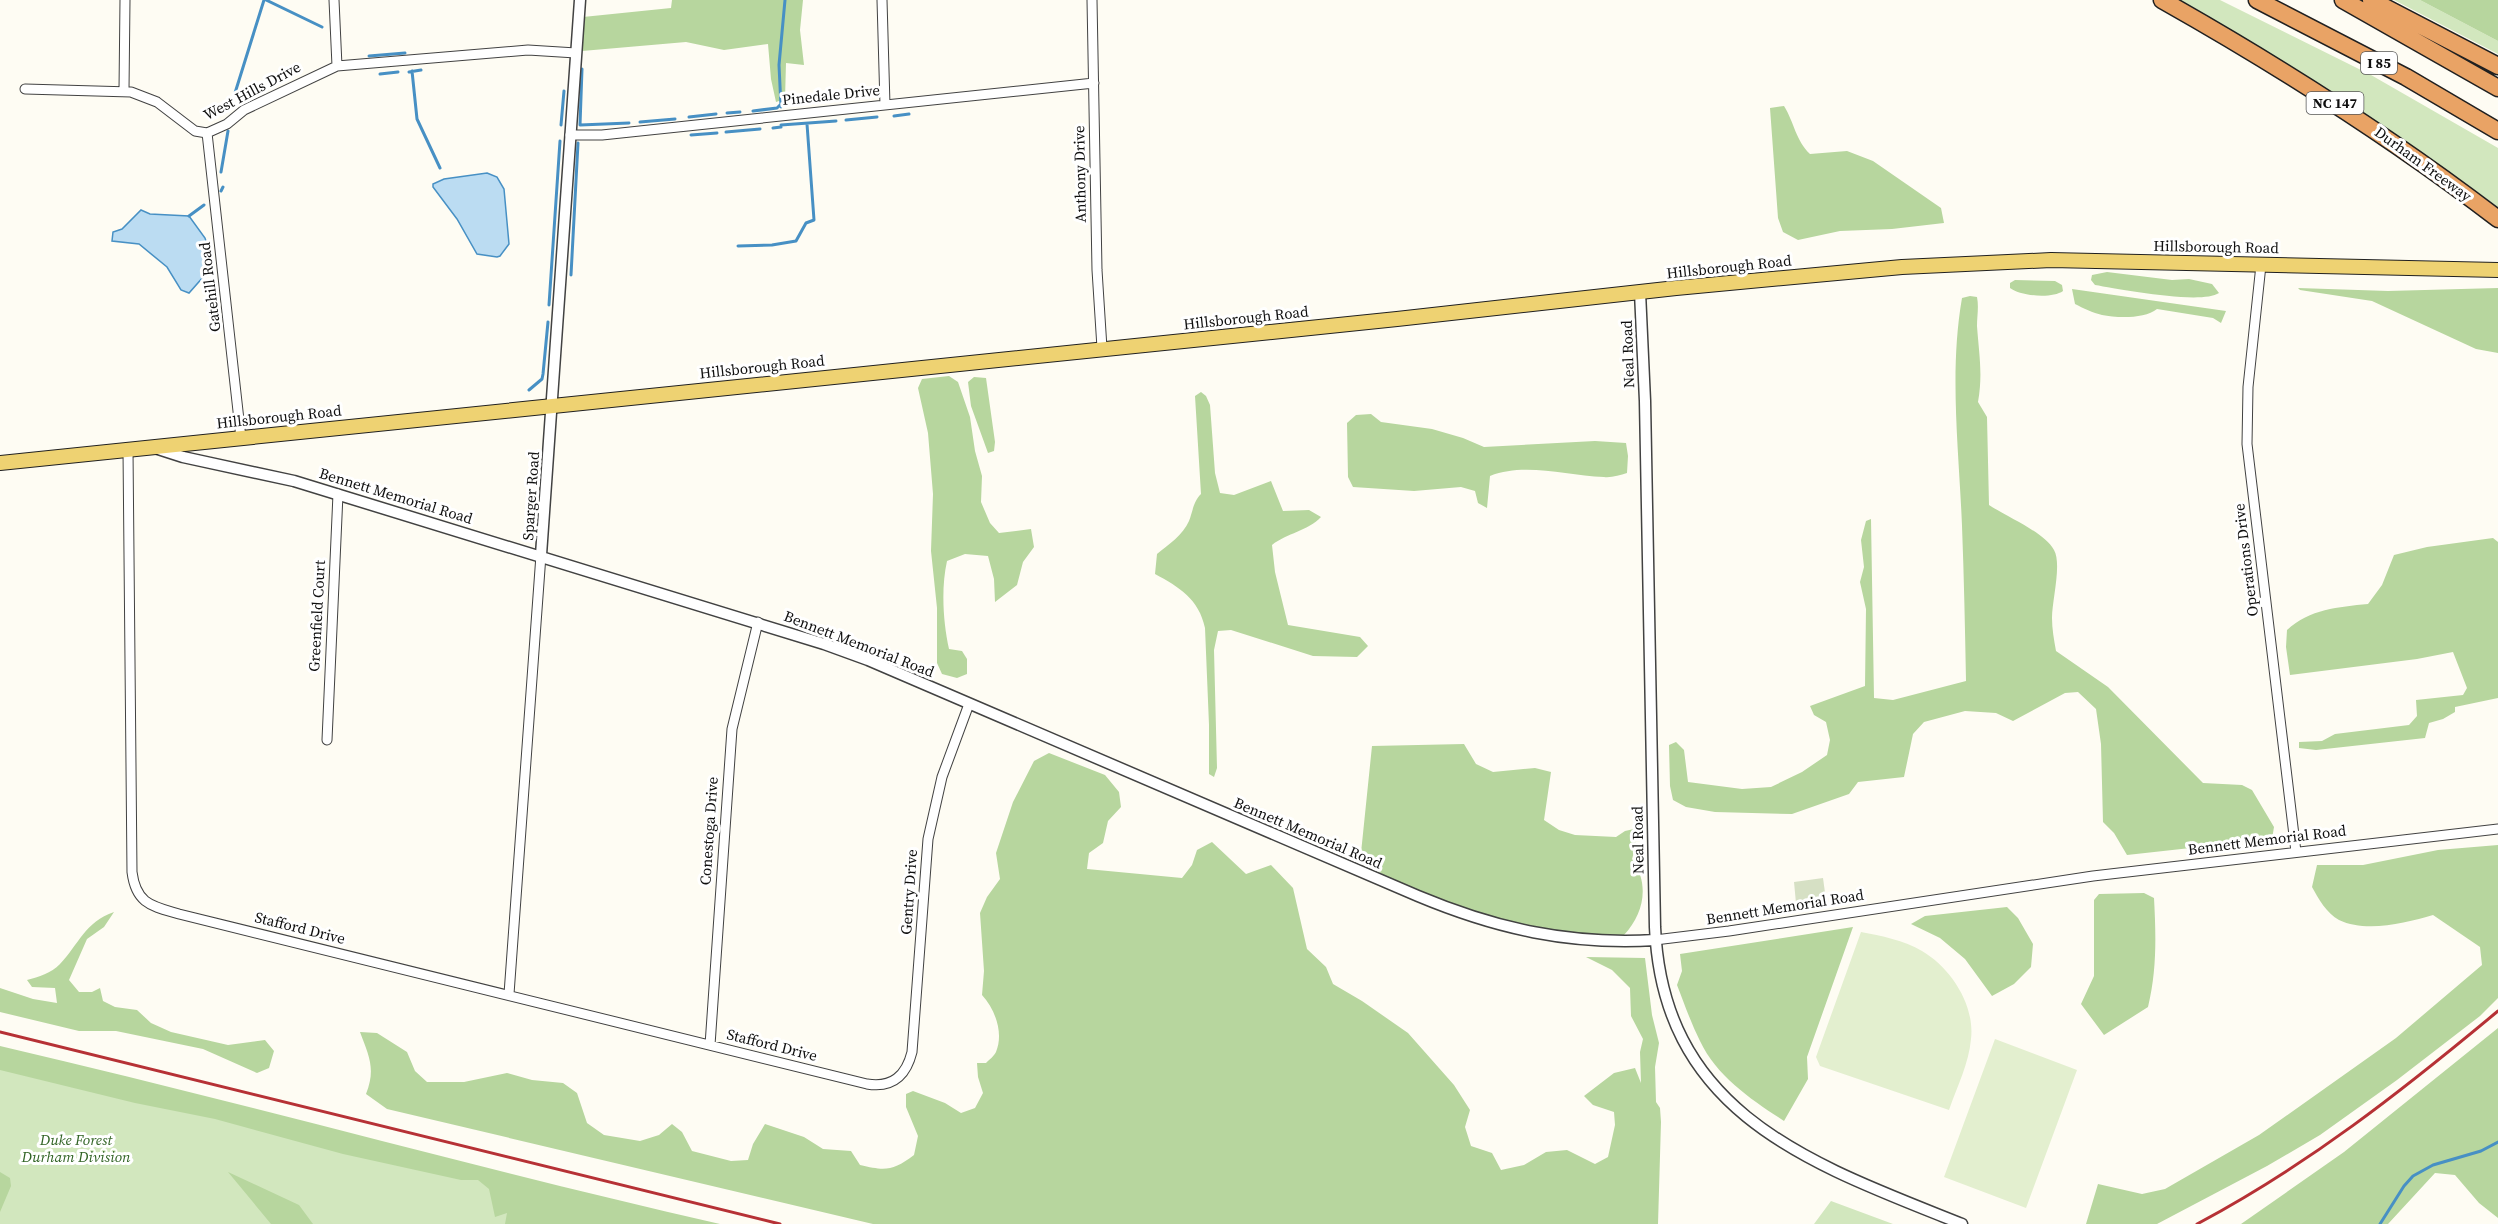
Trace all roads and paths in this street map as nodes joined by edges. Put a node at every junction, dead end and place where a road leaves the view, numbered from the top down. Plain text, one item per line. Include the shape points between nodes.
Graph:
1 (125, 0) edge
2 (334, 0) edge
3 (580, 0) edge
4 (882, 0) edge
5 (1092, 0) edge
6 (2162, 0) edge
7 (2257, 0) edge
8 (2343, 0) edge
9 (2371, 0) edge
10 (576, 53) junction
11 (337, 66) junction
12 (2498, 66) edge
13 (1094, 83) junction
14 (2498, 88) edge
15 (25, 89) dead end
16 (124, 90) junction
17 (885, 105) junction
18 (2498, 131) edge
19 (207, 133) junction
20 (570, 135) junction
21 (2498, 219) edge
22 (2261, 265) junction
23 (2498, 270) edge
24 (1640, 292) junction
25 (1102, 348) junction
26 (552, 406) junction
27 (241, 438) junction
28 (151, 447) junction
29 (128, 450) junction
30 (0, 463) edge
31 (338, 494) junction
32 (541, 555) junction
33 (758, 622) junction
34 (969, 704) junction
35 (327, 740) dead end
36 (2498, 829) edge
37 (2296, 852) junction
38 (1655, 940) junction
39 (509, 994) junction
40 (710, 1045) junction
41 (893, 1082) joint
42 (1962, 1224) edge

1 - 16 street
2 - 11 street
3 - 10 street, Sparger Road
4 - 17 street
5 - 13 street, Anthony Drive
6 - 21 highway, Durham Freeway / NC 147 via 2340,106
7 - 18 highway, I 85 via 2406,77
8 - 14 highway, I 85
9 - 12 highway
10 - 11 street, West Hills Drive via 528,50
10 - 20 street, Sparger Road
11 - 19 street, West Hills Drive via 244,110 218,130
13 - 17 street, Pinedale Drive
13 - 25 street, Anthony Drive
15 - 16 street, West Hills Drive
16 - 19 street, West Hills Drive via 157,102 183,124
17 - 20 street, Pinedale Drive via 602,135
19 - 27 street, Gatehill Road
20 - 26 street, Sparger Road
22 - 23 main road, Hillsborough Road
22 - 24 main road, Hillsborough Road via 2013,260
22 - 37 street, Operations Drive via 2248,387 2247,444
24 - 25 main road, Hillsborough Road
24 - 38 street, Neal Road
25 - 26 main road, Hillsborough Road
26 - 27 main road, Hillsborough Road
26 - 32 street, Sparger Road
27 - 28 main road, Hillsborough Road
28 - 29 main road, Hillsborough Road
28 - 31 street, Bennett Memorial Road
29 - 30 main road, Hillsborough Road
29 - 39 street, Stafford Drive via 132,861 137,893 153,906 179,914
31 - 32 street, Bennett Memorial Road
31 - 35 street, Greenfield Court
32 - 33 street, Bennett Memorial Road
32 - 39 street, Sparger Road
33 - 34 street, Bennett Memorial Road via 868,660
33 - 40 street, Conestoga Drive via 732,729
34 - 38 street, Bennett Memorial Road via 1474,918 1569,939
34 - 41 street, Gentry Drive via 934,808 925,857 914,1039 905,1071
36 - 37 street, Bennett Memorial Road
37 - 38 street, Bennett Memorial Road via 2093,876
38 - 42 street, Neal Road via 1660,976 1678,1035 1694,1063 1719,1093 1752,1121 1831,1168
39 - 40 street, Stafford Drive
40 - 41 street, Stafford Drive via 867,1084

